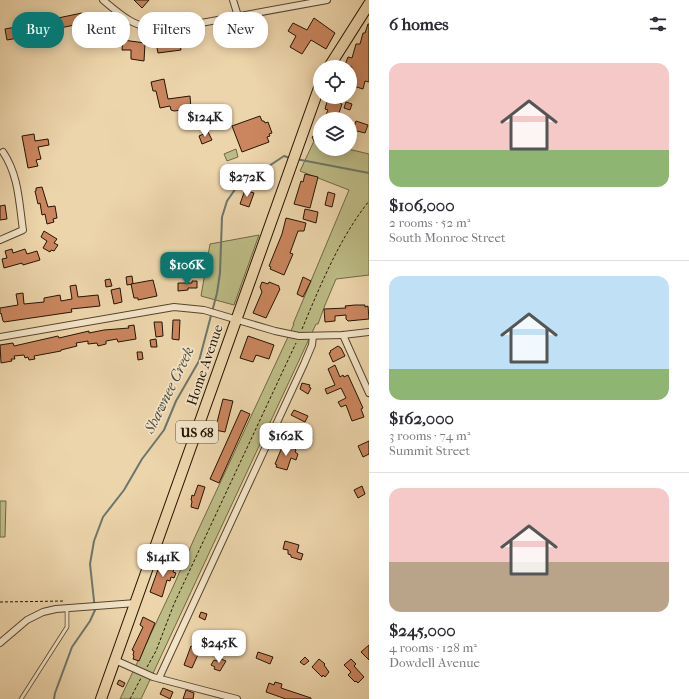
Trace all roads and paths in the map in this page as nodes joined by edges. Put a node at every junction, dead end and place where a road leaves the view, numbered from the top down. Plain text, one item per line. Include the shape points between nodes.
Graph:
1 (103, 0) edge
2 (233, 0) edge
3 (327, 0) edge
4 (369, 4) edge
5 (237, 12) edge
6 (260, 12) edge
7 (213, 21) edge
8 (333, 60) edge
9 (313, 104) edge
10 (3, 152) dead end
11 (369, 201) edge
12 (0, 240) edge
13 (236, 320) junction
14 (369, 332) edge
15 (343, 335) junction
16 (299, 336) junction
17 (313, 336) junction
18 (0, 337) edge
19 (369, 393) edge
20 (66, 601) dead end
21 (0, 602) edge
22 (136, 603) junction
23 (67, 608) junction
24 (0, 643) edge
25 (115, 660) junction
26 (144, 672) junction
27 (160, 678) junction
28 (21, 699) edge
29 (102, 699) edge
30 (130, 699) edge
31 (237, 699) edge

1 - 7 street via 129,21 153,29 168,29
2 - 5 street
3 - 6 street
4 - 8 main road
9 - 13 main road, Home Avenue / US 68
10 - 12 street via 14,175 23,230
11 - 16 path via 345,235 329,265
13 - 16 street via 275,332
13 - 18 street via 204,310 166,308
13 - 22 main road, Home Avenue / US 68
14 - 15 street
15 - 17 street
15 - 19 street
16 - 17 street
16 - 26 path via 174,604 156,651
17 - 27 street via 304,364
20 - 21 path
22 - 23 street
22 - 25 main road, Home Avenue / US 68
23 - 24 street via 35,616 18,626
23 - 28 lane via 67,627
25 - 26 street
25 - 29 main road, Home Avenue / US 68
26 - 27 street
26 - 30 path
27 - 31 street

